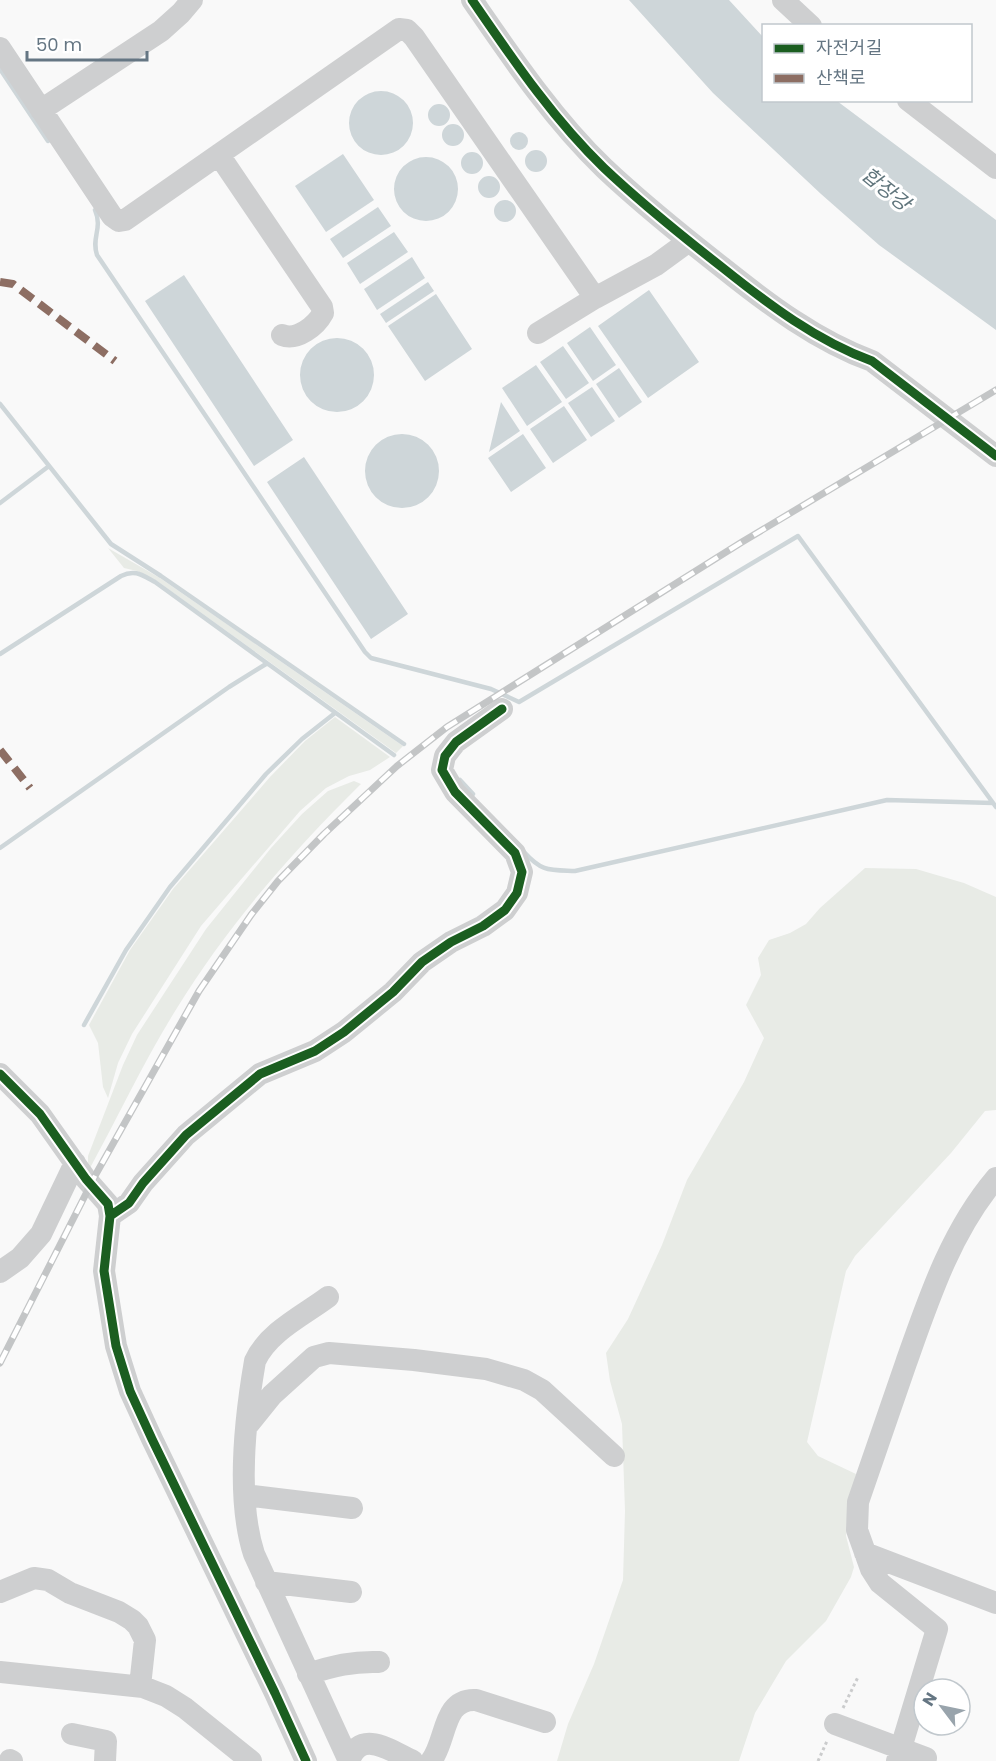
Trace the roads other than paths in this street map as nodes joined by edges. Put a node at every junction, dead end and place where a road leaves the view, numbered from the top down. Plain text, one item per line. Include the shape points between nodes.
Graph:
1 (192, 0) edge
2 (472, 0) edge
3 (783, 0) edge
4 (809, 24) edge
5 (0, 48) edge
6 (911, 102) edge
7 (41, 110) junction
8 (219, 155) junction
9 (996, 168) edge
10 (689, 241) junction
11 (595, 298) junction
12 (538, 333) dead end
13 (282, 335) dead end
14 (996, 456) edge
15 (502, 709) dead end
16 (0, 1074) edge
17 (75, 1163) junction
18 (996, 1178) edge
19 (110, 1216) junction
20 (0, 1272) edge
21 (328, 1297) dead end
22 (247, 1426) junction
23 (614, 1456) dead end
24 (245, 1495) junction
25 (352, 1508) dead end
26 (865, 1553) junction
27 (266, 1581) junction
28 (0, 1592) edge
29 (351, 1592) dead end
30 (996, 1603) edge
31 (379, 1662) dead end
32 (0, 1672) edge
33 (308, 1674) junction
34 (140, 1686) junction
35 (497, 1707) junction
36 (545, 1722) dead end
37 (836, 1724) dead end
38 (516, 1731) dead end
39 (72, 1734) dead end
40 (898, 1755) edge
41 (926, 1758) dead end
42 (105, 1761) edge
43 (251, 1761) edge
44 (306, 1761) edge
45 (349, 1761) edge
46 (413, 1761) edge
47 (431, 1761) edge

1 - 7 street via 160,31
2 - 10 street via 560,119 604,167
3 - 4 street
5 - 7 street
6 - 9 street
7 - 8 street via 119,221
8 - 11 street via 399,29 407,30
8 - 13 street via 322,307 319,320 296,337
10 - 11 street via 656,265
10 - 14 street via 796,322 849,353 872,361
11 - 12 street
15 - 19 street via 456,742 445,756 442,770 455,792 515,853 522,872 517,893 505,910 422,962 393,992 325,1044 260,1074 186,1135 129,1203
16 - 17 street via 40,1114
17 - 19 street via 108,1204
17 - 20 street via 41,1234 20,1258
18 - 26 street via 956,1236 924,1312 858,1502 857,1530
19 - 44 street via 104,1272 116,1346 130,1391
21 - 22 street via 260,1350 252,1377
22 - 23 street via 272,1395 314,1357 329,1353 403,1359 486,1369 524,1380 542,1390
22 - 24 street
24 - 25 street
24 - 27 street via 247,1533
26 - 30 street
26 - 40 street via 880,1583 937,1629
27 - 29 street
27 - 33 street
28 - 34 street via 34,1578 48,1580 132,1620 145,1640
31 - 33 street via 339,1664
32 - 34 street
33 - 45 street
34 - 43 street via 184,1708
35 - 36 street
35 - 38 street
35 - 47 street via 476,1700 458,1704
37 - 40 street
39 - 42 street via 106,1741
40 - 41 street
45 - 46 street via 353,1751 369,1743

